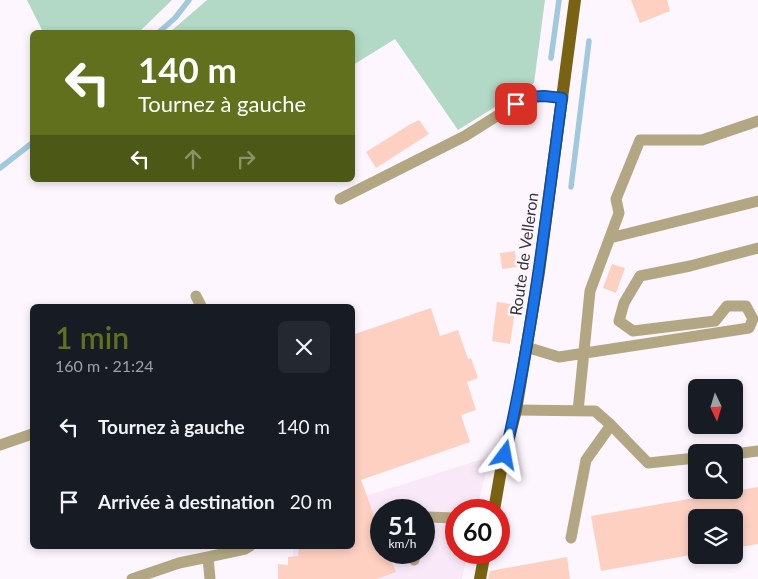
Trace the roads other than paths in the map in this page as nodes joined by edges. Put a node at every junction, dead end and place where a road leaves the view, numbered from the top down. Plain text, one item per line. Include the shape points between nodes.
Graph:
1 (575, 0) edge
2 (562, 98) junction
3 (758, 121) edge
4 (340, 198) dead end
5 (758, 201) edge
6 (610, 238) junction
7 (758, 248) edge
8 (526, 347) junction
9 (584, 353) junction
10 (516, 410) junction
11 (578, 411) junction
12 (611, 425) junction
13 (30, 435) edge
14 (0, 445) edge
15 (758, 451) edge
16 (743, 453) edge
17 (688, 459) edge
18 (496, 499) edge
19 (571, 538) dead end
20 (245, 549) edge
21 (208, 557) junction
22 (483, 564) edge
23 (132, 579) edge
24 (210, 579) edge
25 (480, 579) edge

1 - 2 main road, Route de Velleron
2 - 4 lane via 527,97 465,136
2 - 8 main road, Route de Velleron
3 - 6 lane via 702,140 640,140 616,199 618,213
5 - 6 lane
6 - 9 lane via 590,291
7 - 9 lane via 640,276 624,303 619,321 633,331 715,321 726,306 746,306 754,319 749,328
8 - 9 lane via 559,357
8 - 10 main road, Route de Velleron
9 - 11 lane
10 - 11 lane
10 - 18 main road, Route de Velleron
11 - 12 lane via 594,411
12 - 17 lane via 648,463
12 - 19 lane via 586,460
13 - 14 lane
15 - 16 lane
20 - 21 lane
21 - 23 lane
21 - 24 lane
22 - 25 main road

